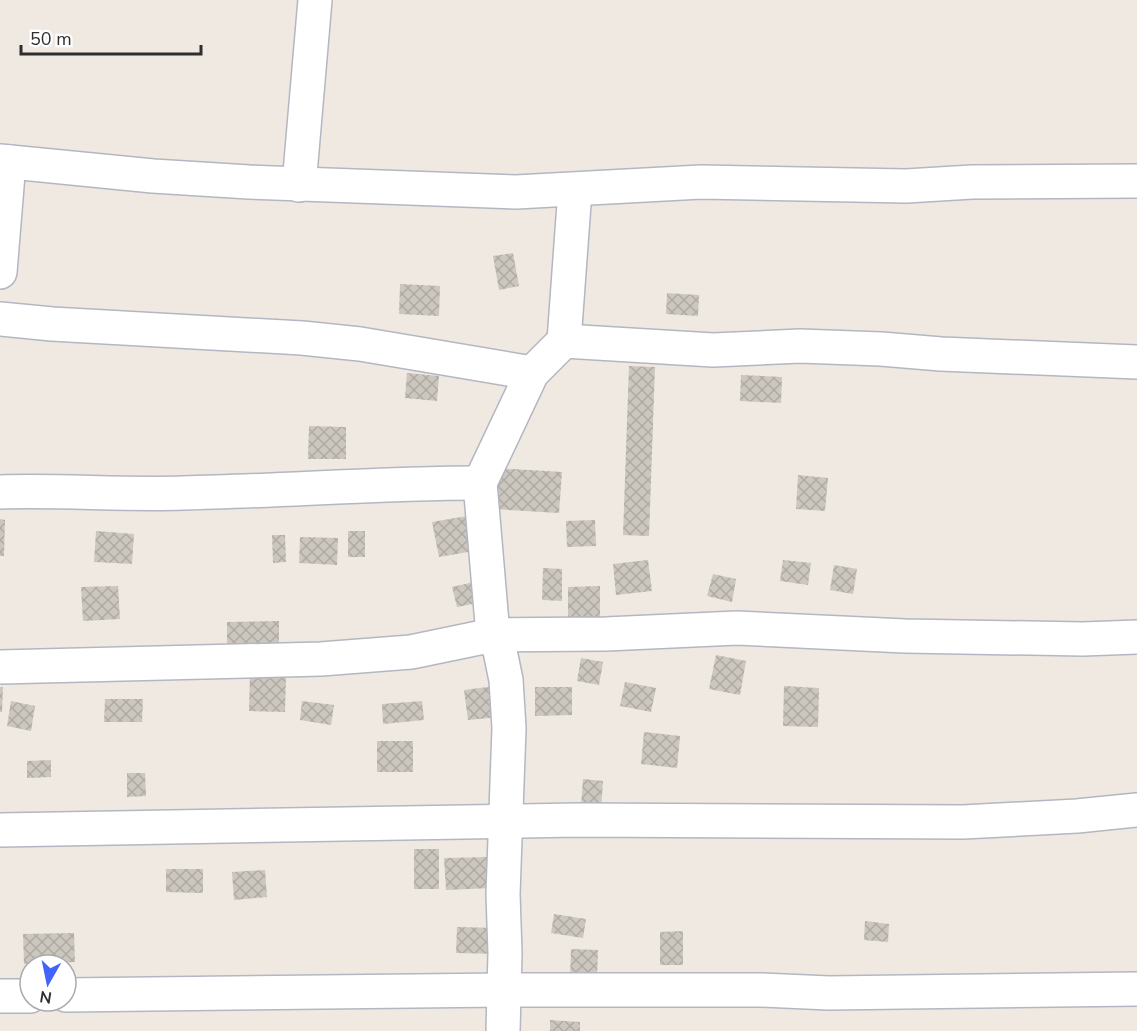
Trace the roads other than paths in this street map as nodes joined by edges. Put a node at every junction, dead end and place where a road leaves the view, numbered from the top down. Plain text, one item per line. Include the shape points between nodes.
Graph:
1 (315, 0) edge
2 (4, 161) edge
3 (1137, 181) edge
4 (299, 185) junction
5 (575, 190) junction
6 (0, 272) edge
7 (0, 319) edge
8 (564, 341) junction
9 (1137, 362) edge
10 (532, 373) junction
11 (480, 483) junction
12 (0, 492) edge
13 (493, 635) junction
14 (1137, 638) edge
15 (0, 667) edge
16 (1137, 810) edge
17 (506, 822) junction
18 (0, 830) edge
19 (1137, 989) edge
20 (504, 990) junction
21 (78, 995) edge
22 (0, 996) edge
23 (18, 996) edge
24 (504, 1031) edge

1 - 4 street
2 - 4 street
2 - 6 street
3 - 5 street via 906,186 701,182
4 - 5 street via 516,192
5 - 8 street
7 - 10 street via 348,343
8 - 9 street via 713,350 870,348
8 - 10 street
10 - 11 street
11 - 12 street via 182,494
11 - 13 street
13 - 14 street via 737,628 917,636
13 - 15 street via 411,652 321,659
13 - 17 street via 506,680
16 - 17 street via 963,822
17 - 18 street
17 - 20 street
19 - 20 street via 829,993
20 - 21 street
20 - 24 street
22 - 23 street

